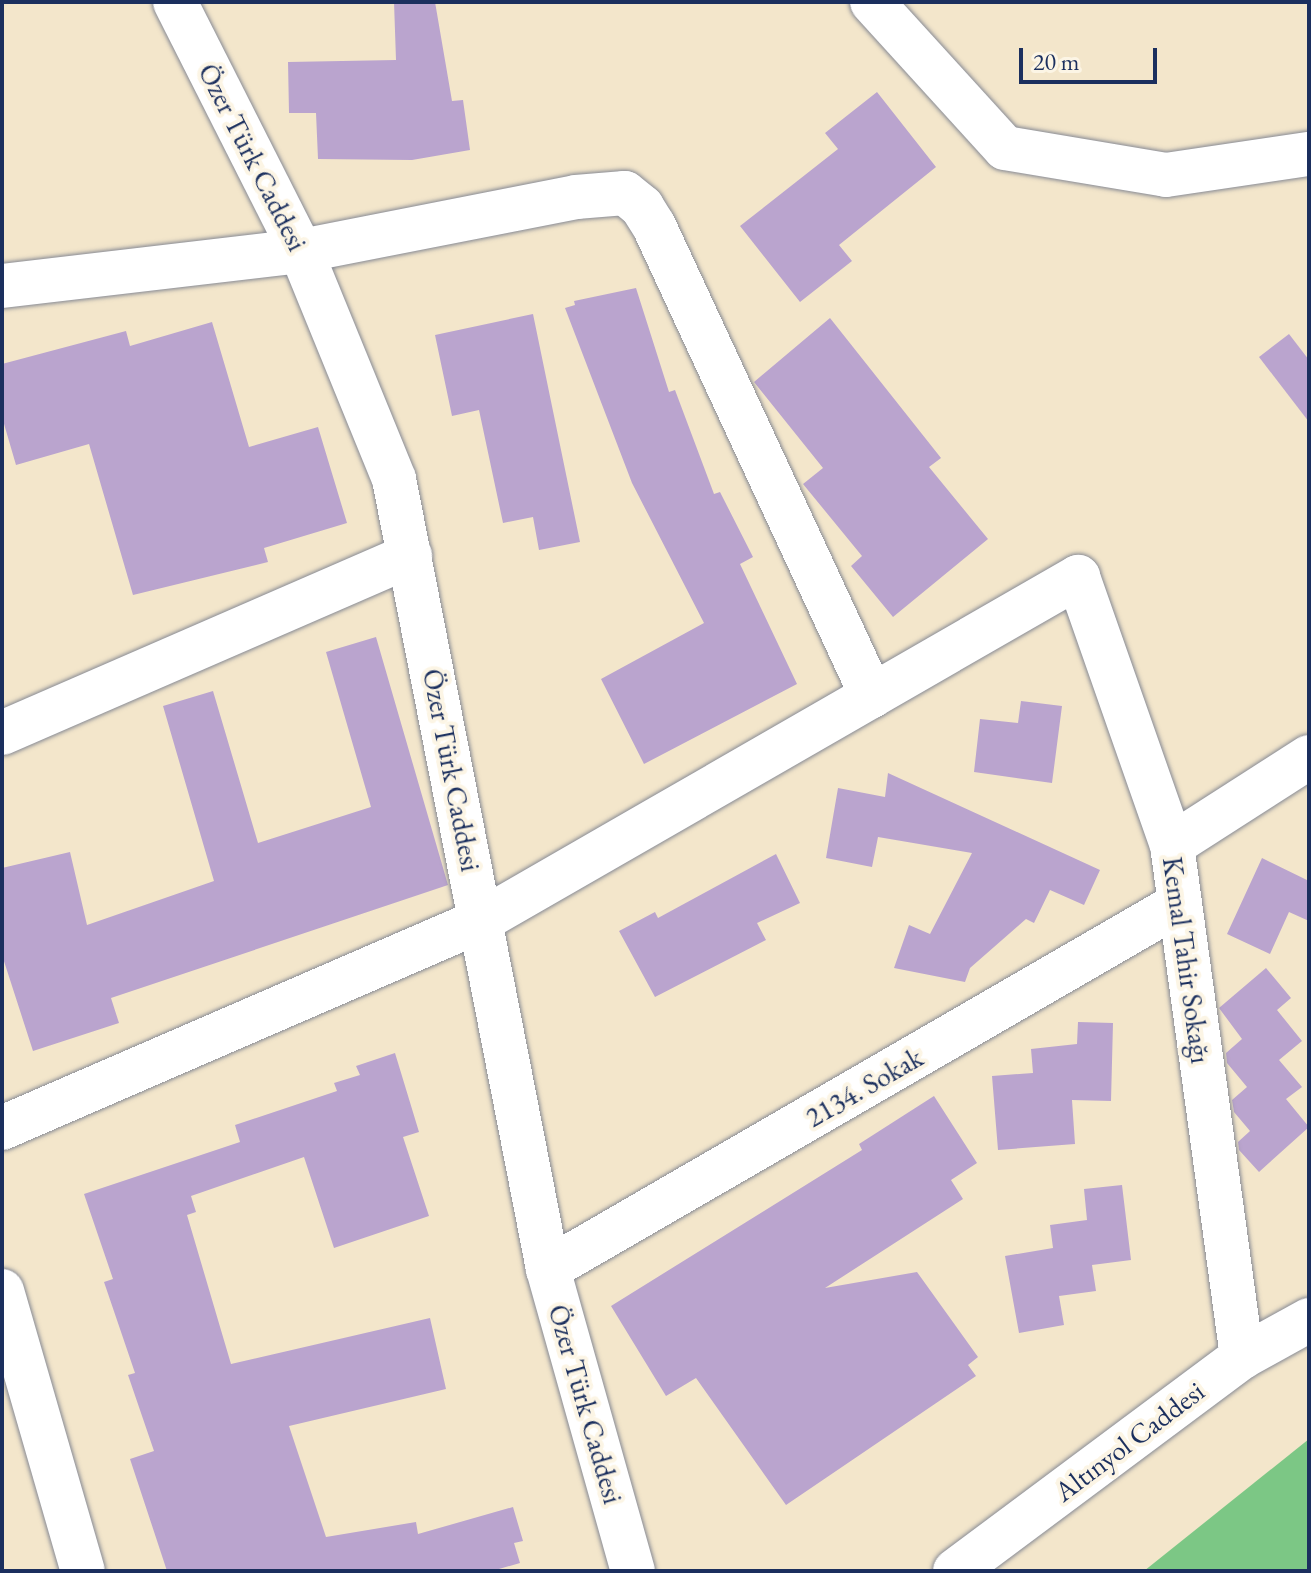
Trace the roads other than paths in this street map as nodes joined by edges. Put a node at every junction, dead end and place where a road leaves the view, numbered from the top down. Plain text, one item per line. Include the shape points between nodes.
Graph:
1 (175, 2) edge
2 (872, 2) edge
3 (1309, 154) edge
4 (301, 251) junction
5 (2, 286) edge
6 (410, 556) junction
7 (872, 696) junction
8 (2, 733) edge
9 (1309, 757) edge
10 (1172, 845) junction
11 (1179, 904) junction
12 (482, 920) junction
13 (2, 1128) edge
14 (548, 1269) junction
15 (2, 1291) edge
16 (1309, 1320) edge
17 (1242, 1357) junction
18 (83, 1571) edge
19 (633, 1571) edge
20 (955, 1571) edge

1 - 4 street, Özer Türk Caddesi
2 - 3 street via 1005,148 1166,175
4 - 5 street
4 - 6 street, Özer Türk Caddesi via 394,479
4 - 7 street via 576,197 625,193 654,226
6 - 8 street
6 - 12 street, Özer Türk Caddesi
7 - 10 street, Kemal Tahir Sokağı via 1078,577
7 - 12 street
9 - 10 street
10 - 11 street, Kemal Tahir Sokağı
11 - 14 street, 2134. Sokak
11 - 17 street, Kemal Tahir Sokağı
12 - 13 street
12 - 14 street, Özer Türk Caddesi
14 - 19 street, Özer Türk Caddesi
15 - 18 street
16 - 17 street, Altınyol Caddesi
17 - 20 street, Altınyol Caddesi

